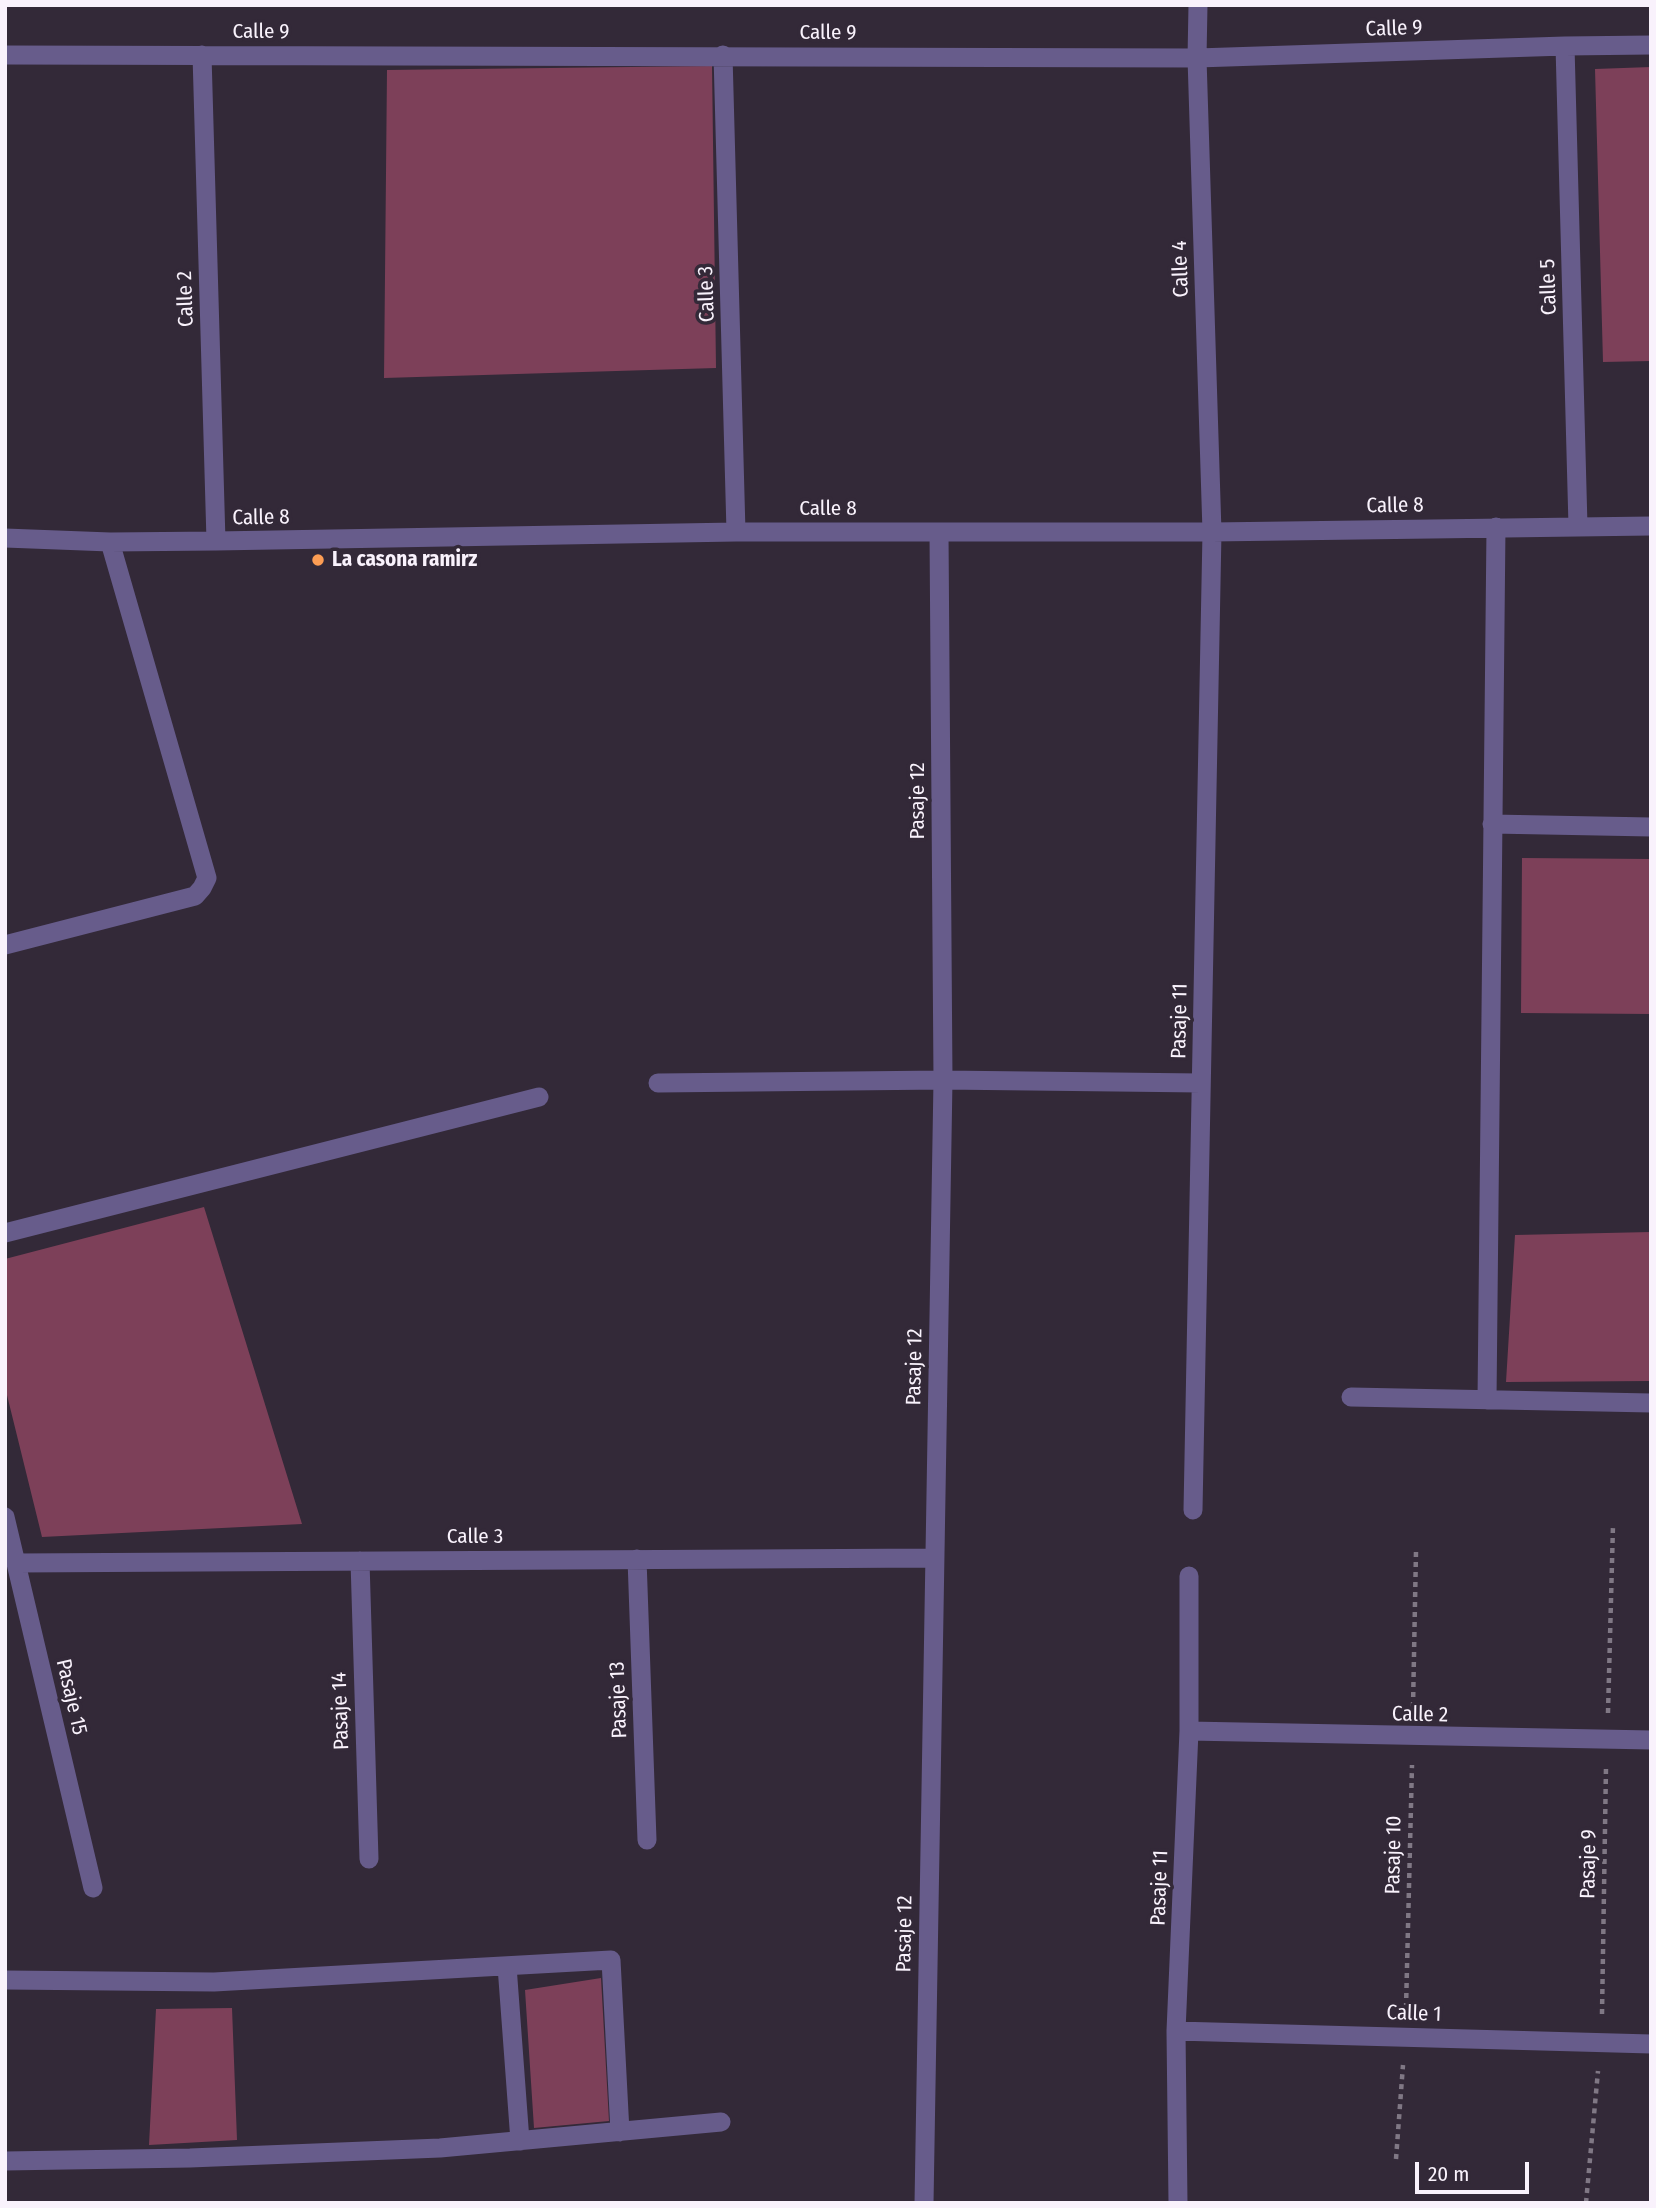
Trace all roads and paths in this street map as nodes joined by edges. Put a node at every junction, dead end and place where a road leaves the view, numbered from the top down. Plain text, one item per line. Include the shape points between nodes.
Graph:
1 (1198, 5) edge
2 (1565, 46) junction
3 (1651, 46) edge
4 (5, 55) edge
5 (202, 55) junction
6 (723, 55) junction
7 (1197, 58) junction
8 (1578, 526) junction
9 (1651, 526) edge
10 (1496, 527) junction
11 (1212, 531) junction
12 (736, 532) junction
13 (939, 532) junction
14 (5, 538) edge
15 (216, 541) junction
16 (110, 542) junction
17 (1492, 824) junction
18 (1651, 827) edge
19 (5, 946) edge
20 (943, 1080) junction
21 (658, 1083) dead end
22 (1201, 1083) junction
23 (539, 1097) dead end
24 (5, 1233) edge
25 (1350, 1397) dead end
26 (1486, 1400) junction
27 (1651, 1403) edge
28 (1193, 1510) dead end
29 (5, 1517) edge
30 (1613, 1525) dead end
31 (1416, 1552) dead end
32 (934, 1558) junction
33 (637, 1559) junction
34 (359, 1561) junction
35 (16, 1563) junction
36 (1189, 1576) dead end
37 (1189, 1731) junction
38 (1412, 1737) junction
39 (1607, 1741) junction
40 (1651, 1741) edge
41 (647, 1840) dead end
42 (369, 1859) dead end
43 (93, 1888) dead end
44 (507, 1966) junction
45 (5, 1980) edge
46 (1176, 2031) junction
47 (1406, 2037) junction
48 (1601, 2042) junction
49 (1651, 2044) edge
50 (721, 2122) dead end
51 (620, 2132) junction
52 (520, 2141) junction
53 (1396, 2159) dead end
54 (5, 2161) edge
55 (924, 2203) edge
56 (1178, 2203) edge
57 (1586, 2203) edge

1 - 7 street, Calle 4
2 - 3 street, Calle 9
2 - 7 street, Calle 9
2 - 8 street, Calle 5
4 - 5 street, Calle 9
5 - 6 street, Calle 9
5 - 15 street, Calle 2
6 - 7 street, Calle 9
6 - 12 street, Calle 3
7 - 11 street, Calle 4
8 - 9 street, Calle 8
8 - 10 street, Calle 8
10 - 11 street, Calle 8
10 - 17 street
11 - 13 street, Calle 8
11 - 22 street, Pasaje 11
12 - 13 street, Calle 8
12 - 15 street, Calle 8
13 - 20 street, Pasaje 12
14 - 16 street, Calle 8
15 - 16 street, Calle 8
16 - 19 street via 207,878 195,896
17 - 18 street
17 - 26 street
20 - 21 street
20 - 22 street
20 - 32 street, Pasaje 12
22 - 28 street, Pasaje 11
23 - 24 street
25 - 26 street
26 - 27 street
29 - 35 street, Pasaje 15
30 - 39 path, Pasaje 9
31 - 38 path, Pasaje 10
32 - 33 street, Calle 3
32 - 55 street, Pasaje 12
33 - 34 street, Calle 3
33 - 41 street, Pasaje 13
34 - 35 street, Calle 3
34 - 42 street, Pasaje 14
35 - 43 street, Pasaje 15
36 - 37 street, Pasaje 11
37 - 38 street, Calle 2
37 - 46 street, Pasaje 11
38 - 39 street, Calle 2
38 - 47 path, Pasaje 10
39 - 40 street, Calle 2
39 - 48 path, Pasaje 9
44 - 45 street via 214,1982
44 - 51 street via 611,1960
44 - 52 street
46 - 47 street, Calle 1
46 - 56 street, Pasaje 11
47 - 48 street, Calle 1
47 - 53 path, Pasaje 10
48 - 49 street, Calle 1
48 - 57 path, Pasaje 9
50 - 51 street
51 - 52 street
52 - 54 street via 204,2158

